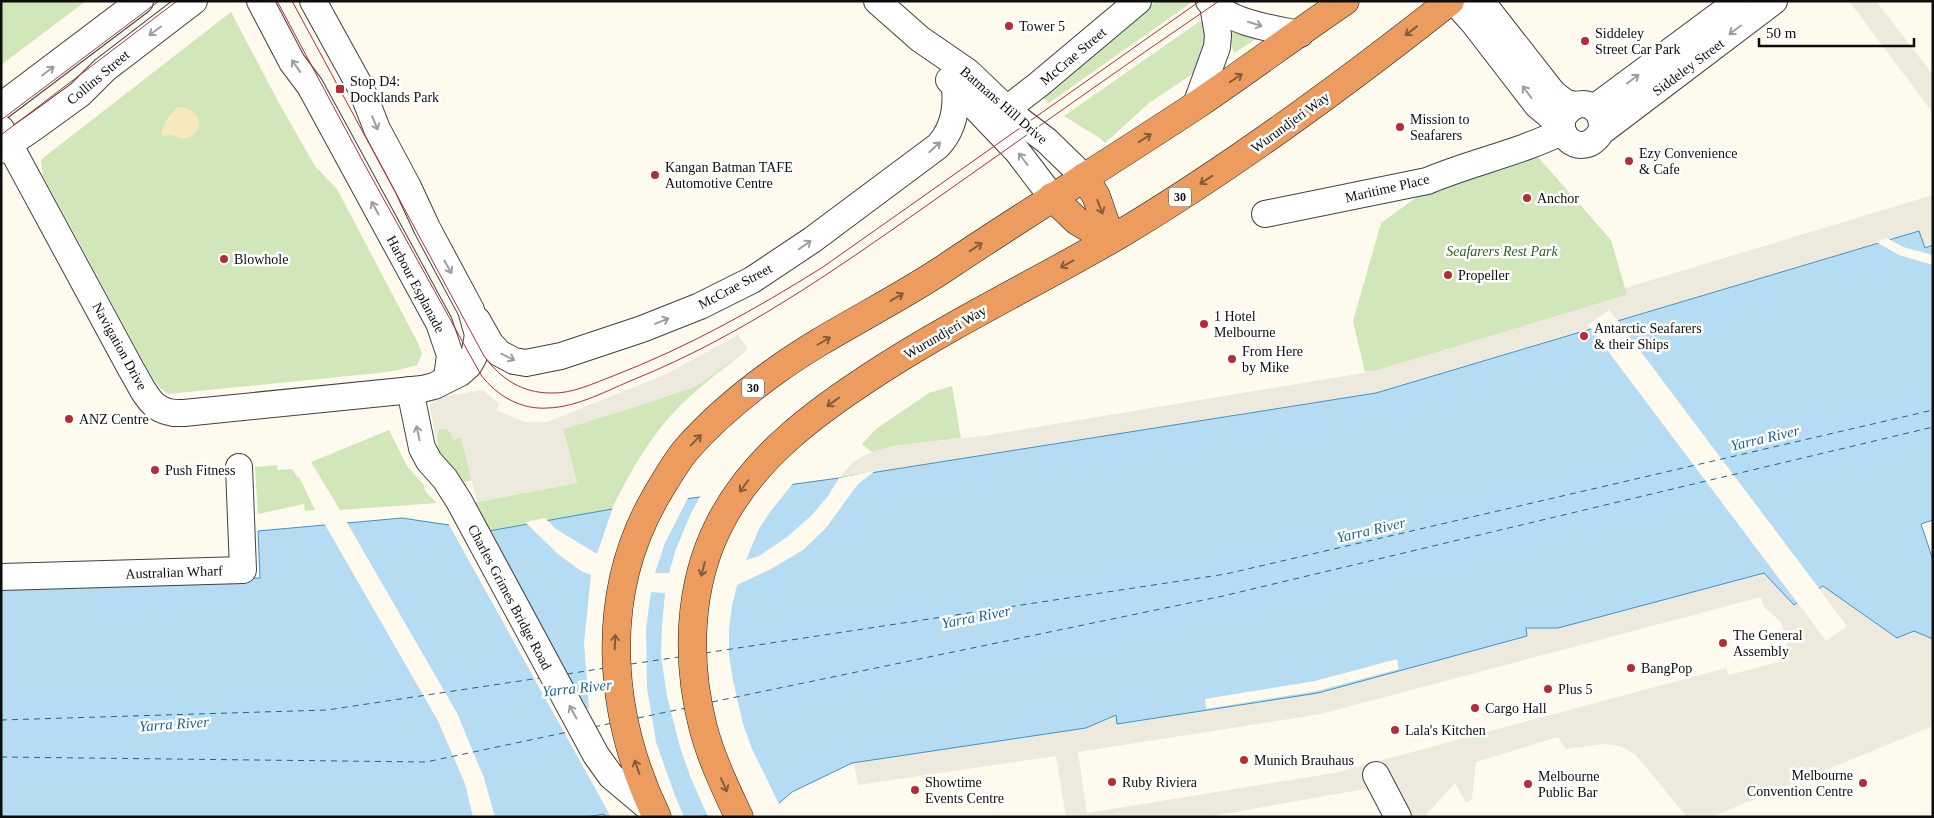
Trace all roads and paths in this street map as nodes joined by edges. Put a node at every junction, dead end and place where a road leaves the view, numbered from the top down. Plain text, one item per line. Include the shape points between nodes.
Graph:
1 (140, 1) edge
2 (194, 1) edge
3 (260, 1) edge
4 (313, 1) edge
5 (877, 1) edge
6 (1138, 1) edge
7 (1345, 1) edge
8 (1450, 1) edge
9 (1454, 1) edge
10 (1481, 1) edge
11 (1738, 1) edge
12 (1774, 1) edge
13 (1211, 3) edge
14 (1300, 34) junction
15 (1707, 38) junction
16 (920, 39) junction
17 (1513, 57) junction
18 (956, 88) junction
19 (1196, 105) junction
20 (1, 106) edge
21 (1007, 109) junction
22 (1579, 121) junction
23 (4, 141) edge
24 (1084, 177) junction
25 (1052, 197) junction
26 (1265, 214) dead end
27 (1110, 240) junction
28 (469, 306) junction
29 (448, 378) junction
30 (410, 390) junction
31 (239, 467) dead end
32 (1, 578) edge
33 (1376, 775) dead end
34 (656, 815) edge
35 (739, 817) edge
36 (1398, 817) edge

20 -> 1 street
2 -> 23 street, Collins Street via 104,70 80,94
29 -> 3 street, Harbour Esplanade via 450,355 439,323
4 -> 28 street via 361,88 377,129 426,228
5 - 16 street, Batmans Hill Drive
6 - 21 street, McCrae Street
7 - 14 highway, 30
8 -> 27 highway, Wurundjeri Way / 30 via 1247,153
9 - 17 street
10 - 17 street
11 - 15 street, Siddeley Street
12 -> 15 street, Siddeley Street
13 -> 14 street via 1254,24
13 - 19 street via 1218,35 1217,47
19 -> 14 highway, 30
15 - 22 street, Siddeley Street
16 - 18 street, Batmans Hill Drive
16 - 21 street, Batmans Hill Drive via 968,72
17 - 22 street via 1537,105
25 -> 18 street, Batmans Hill Drive via 1017,151
28 -> 18 street, McCrae Street via 494,348 514,361 529,363 610,340 700,306 782,261 938,146 953,118
24 -> 19 highway, 30
21 - 24 street, Batmans Hill Drive
22 - 26 street, Maritime Place via 1519,151 1427,181
23 - 30 street, Navigation Drive via 131,369 160,410 184,414
24 - 25 highway, 30
24 -> 27 highway via 1096,196
25 - 27 highway via 1078,221
34 -> 25 highway, 30 via 625,728 616,673 616,622 626,568 637,535 666,478 711,425 776,370 936,274
27 -> 35 highway, Wurundjeri Way / 30 via 928,340 821,410 754,474 719,524 708,549 694,611 692,638 696,694 710,753
28 - 29 street via 477,326 477,344 469,365
29 - 30 street, Navigation Drive via 431,387
34 -> 30 street, Charles Grimes Bridge Road via 611,776 596,755 459,501 422,448
31 - 32 street, Australian Wharf via 243,570
33 - 36 street

